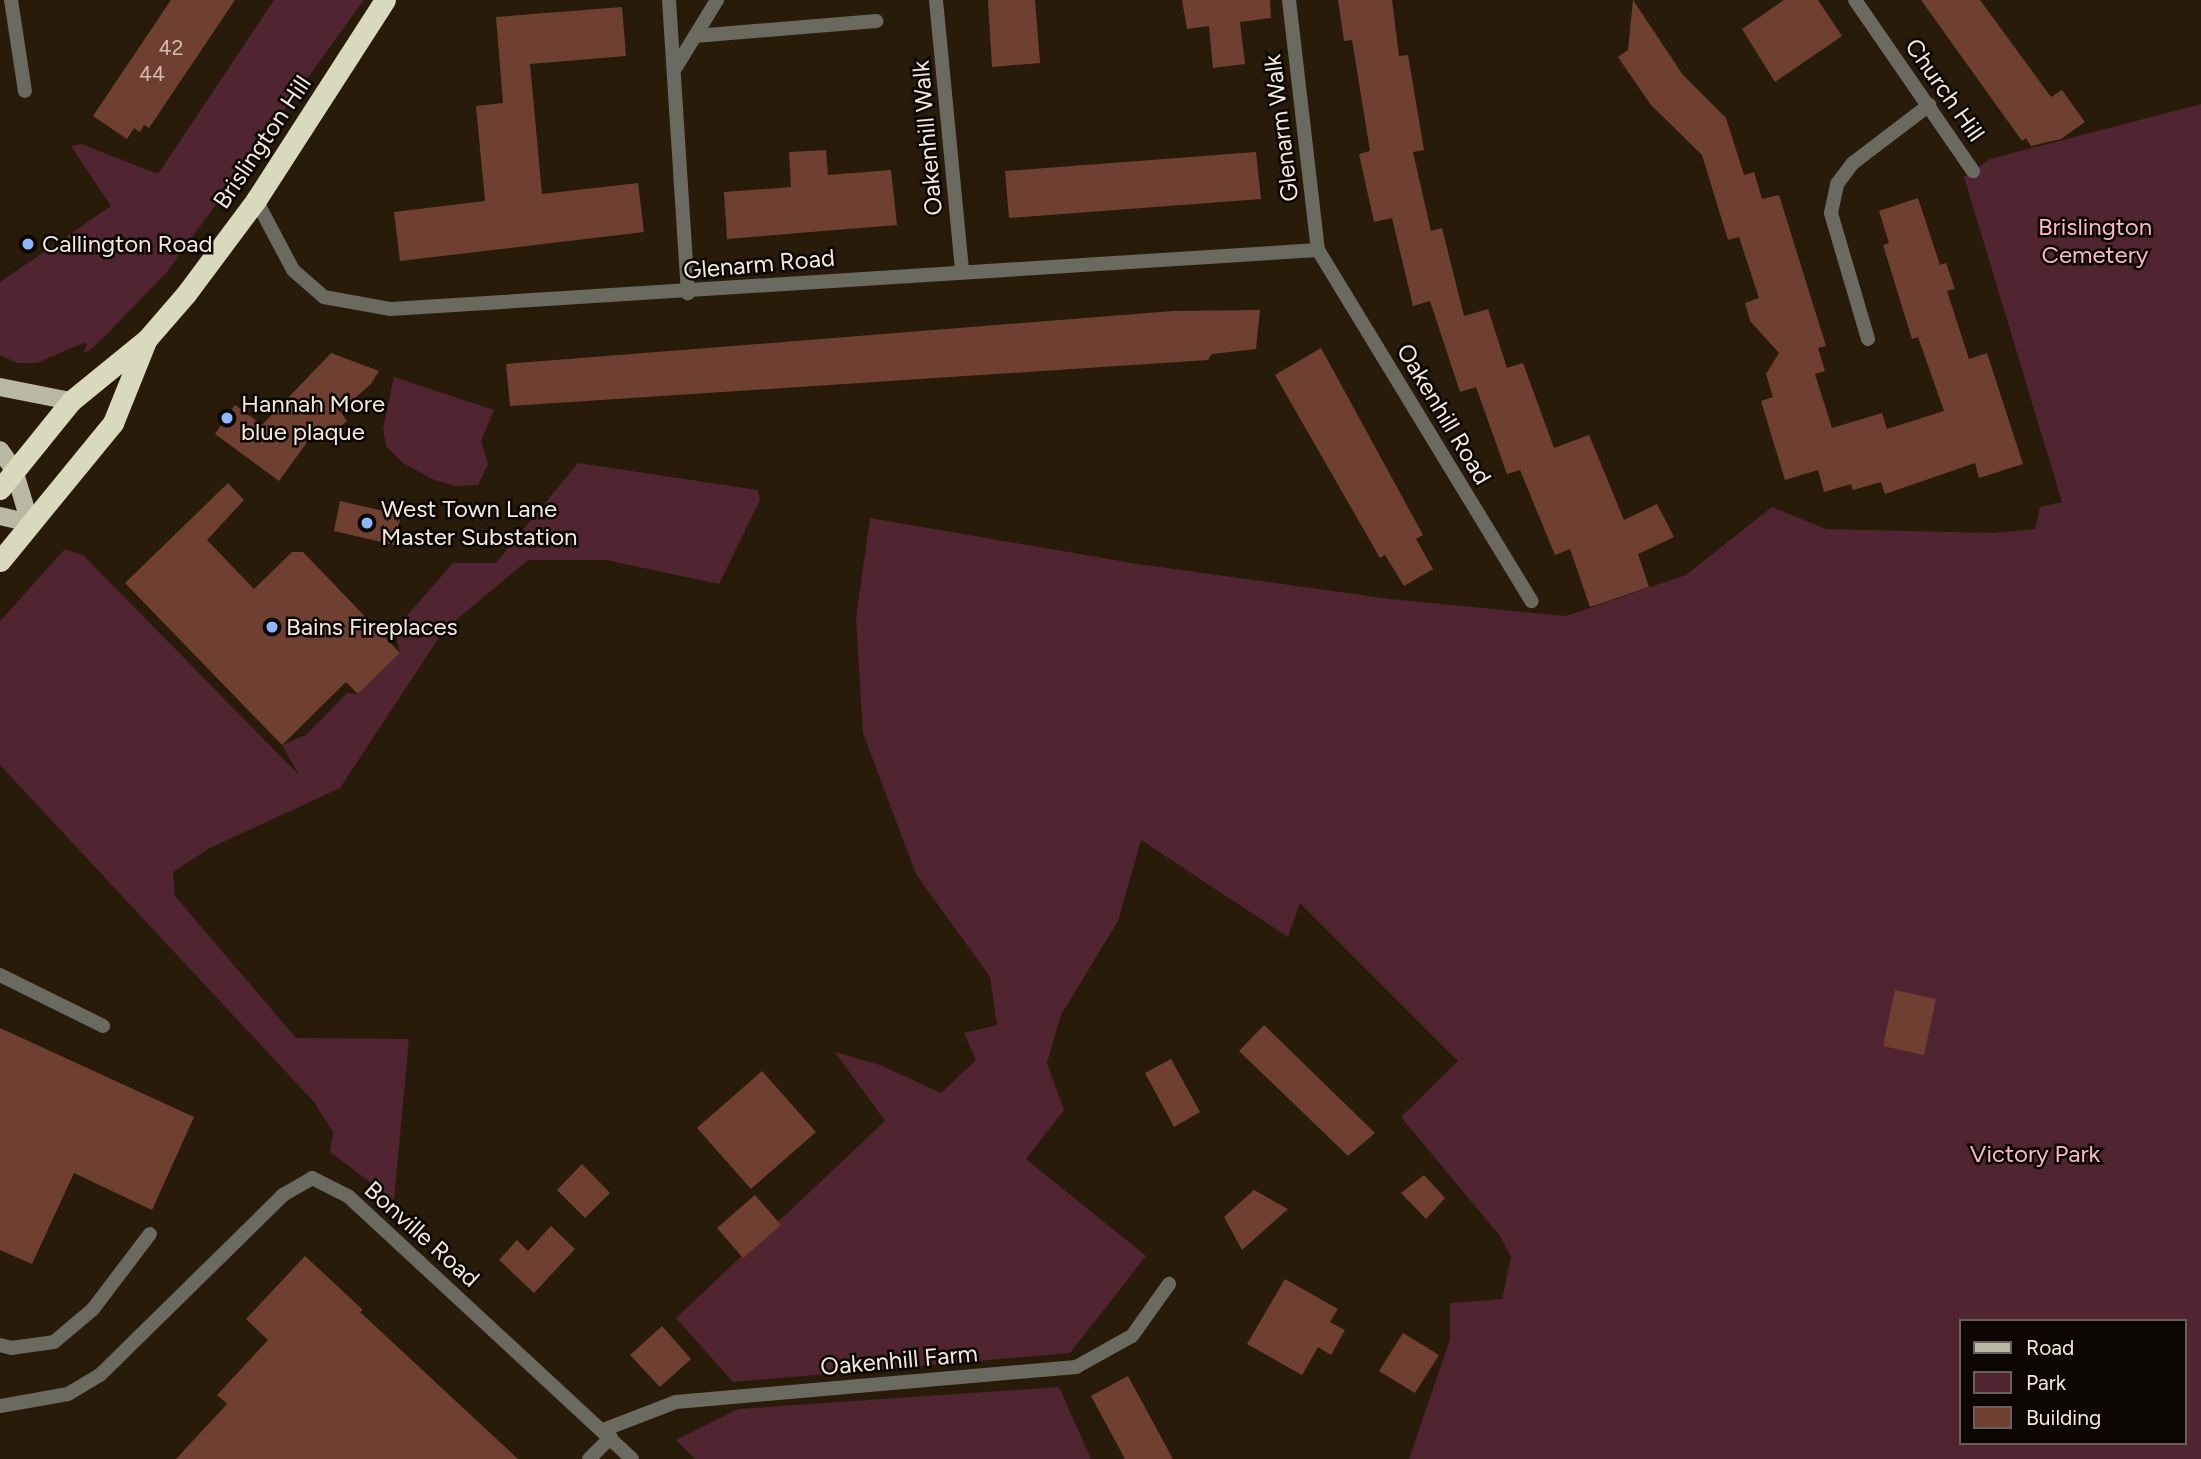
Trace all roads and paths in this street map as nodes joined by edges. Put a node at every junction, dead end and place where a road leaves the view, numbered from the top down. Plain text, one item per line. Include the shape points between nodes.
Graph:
1 (11, 0) edge
2 (385, 0) edge
3 (669, 0) edge
4 (717, 0) edge
5 (936, 0) edge
6 (1289, 0) edge
7 (1855, 0) edge
8 (876, 21) dead end
9 (695, 36) junction
10 (676, 67) junction
11 (24, 91) dead end
12 (1929, 105) junction
13 (1973, 171) dead end
14 (256, 200) junction
15 (1318, 250) junction
16 (962, 271) junction
17 (688, 293) junction
18 (147, 339) junction
19 (1868, 339) dead end
20 (0, 387) edge
21 (71, 401) junction
22 (0, 450) edge
23 (14, 470) junction
24 (0, 489) edge
25 (0, 516) edge
26 (30, 523) junction
27 (0, 561) edge
28 (1531, 601) dead end
29 (0, 975) edge
30 (103, 1026) dead end
31 (150, 1234) dead end
32 (1169, 1284) dead end
33 (0, 1345) edge
34 (0, 1406) edge
35 (607, 1433) junction
36 (589, 1459) edge
37 (632, 1459) edge

1 - 11 street
2 - 14 highway, Brislington Hill
3 - 10 street
4 - 9 street
5 - 16 street, Oakenhill Walk
6 - 15 street, Glenarm Walk
7 - 12 street, Church Hill
8 - 9 street
9 - 10 street
10 - 17 street
12 - 13 street, Church Hill
12 - 19 street via 1853,163 1837,184 1831,213
14 - 17 street, Glenarm Road via 293,270 324,297 391,309
14 - 18 highway, Brislington Hill
15 - 16 street, Glenarm Road
15 - 28 street, Oakenhill Road
16 - 17 street, Glenarm Road
18 - 21 highway, Brislington Hill
18 - 26 highway, Brislington Hill via 113,423
20 - 21 main road
21 - 23 highway, Brislington Hill
22 - 23 main road
23 - 24 highway, Brislington Hill
23 - 26 main road
25 - 26 main road
26 - 27 highway, Brislington Hill
29 - 30 street
31 - 33 street via 93,1309 54,1342 11,1348
32 - 35 street, Oakenhill Farm via 1132,1336 1076,1367 676,1402
34 - 35 street, Bonville Road via 68,1394 100,1375 283,1195 312,1178 348,1196
35 - 36 street
35 - 37 street, Bonville Road

